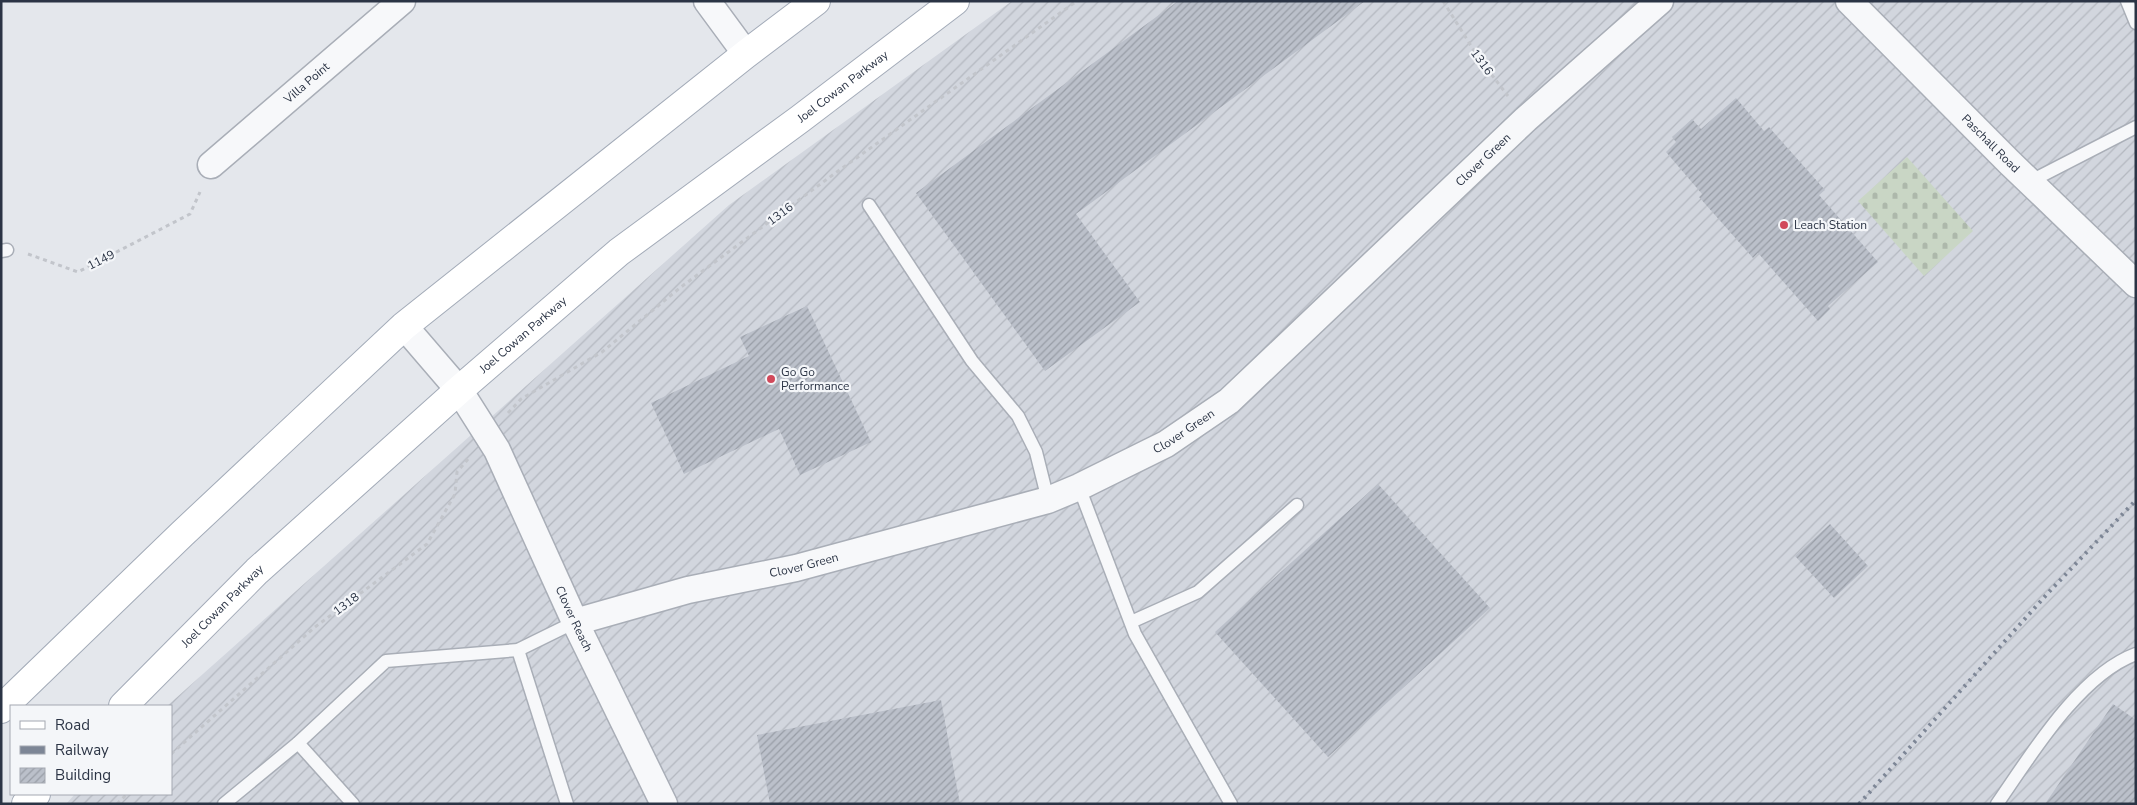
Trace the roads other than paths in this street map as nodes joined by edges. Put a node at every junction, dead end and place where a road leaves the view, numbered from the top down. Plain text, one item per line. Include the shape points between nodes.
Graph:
1 (402, 1) edge
2 (708, 1) edge
3 (816, 1) edge
4 (955, 1) edge
5 (1660, 1) edge
6 (1849, 1) edge
7 (2127, 1) edge
8 (2136, 23) edge
9 (746, 54) junction
10 (2136, 127) edge
11 (210, 165) dead end
12 (2030, 182) junction
13 (869, 205) dead end
14 (2136, 284) edge
15 (404, 326) junction
16 (459, 390) junction
17 (1079, 487) junction
18 (1048, 500) junction
19 (1297, 504) dead end
20 (575, 622) junction
21 (1131, 622) junction
22 (518, 650) junction
23 (2136, 654) edge
24 (124, 705) edge
25 (1, 708) edge
26 (298, 743) junction
27 (35, 795) edge
28 (26, 804) edge
29 (224, 804) edge
30 (353, 804) edge
31 (567, 804) edge
32 (664, 804) edge
33 (1231, 804) edge
34 (1997, 804) edge

1 - 11 street, Villa Point
2 - 9 street
3 - 9 main road
4 - 16 main road, Joel Cowan Parkway via 800,120 619,252
5 - 17 street, Clover Green via 1526,119 1229,401 1166,444
6 - 12 street, Paschall Road
7 - 8 lane
9 - 15 main road
10 - 12 lane
12 - 14 street, Paschall Road
13 - 18 lane via 972,361 1018,416 1036,452
15 - 16 street, Clover Reach
15 - 25 main road
16 - 20 street, Clover Reach via 488,433
16 - 24 main road, Joel Cowan Parkway via 257,571
17 - 18 street, Clover Green
17 - 21 lane
18 - 20 street, Clover Green via 796,568 688,590
19 - 21 lane via 1198,592
20 - 22 lane
20 - 32 street, Clover Reach
21 - 33 lane
22 - 26 lane via 386,661
22 - 31 lane
23 - 34 lane via 2121,659 2076,697 2043,737
26 - 29 lane
26 - 30 lane
27 - 28 main road

